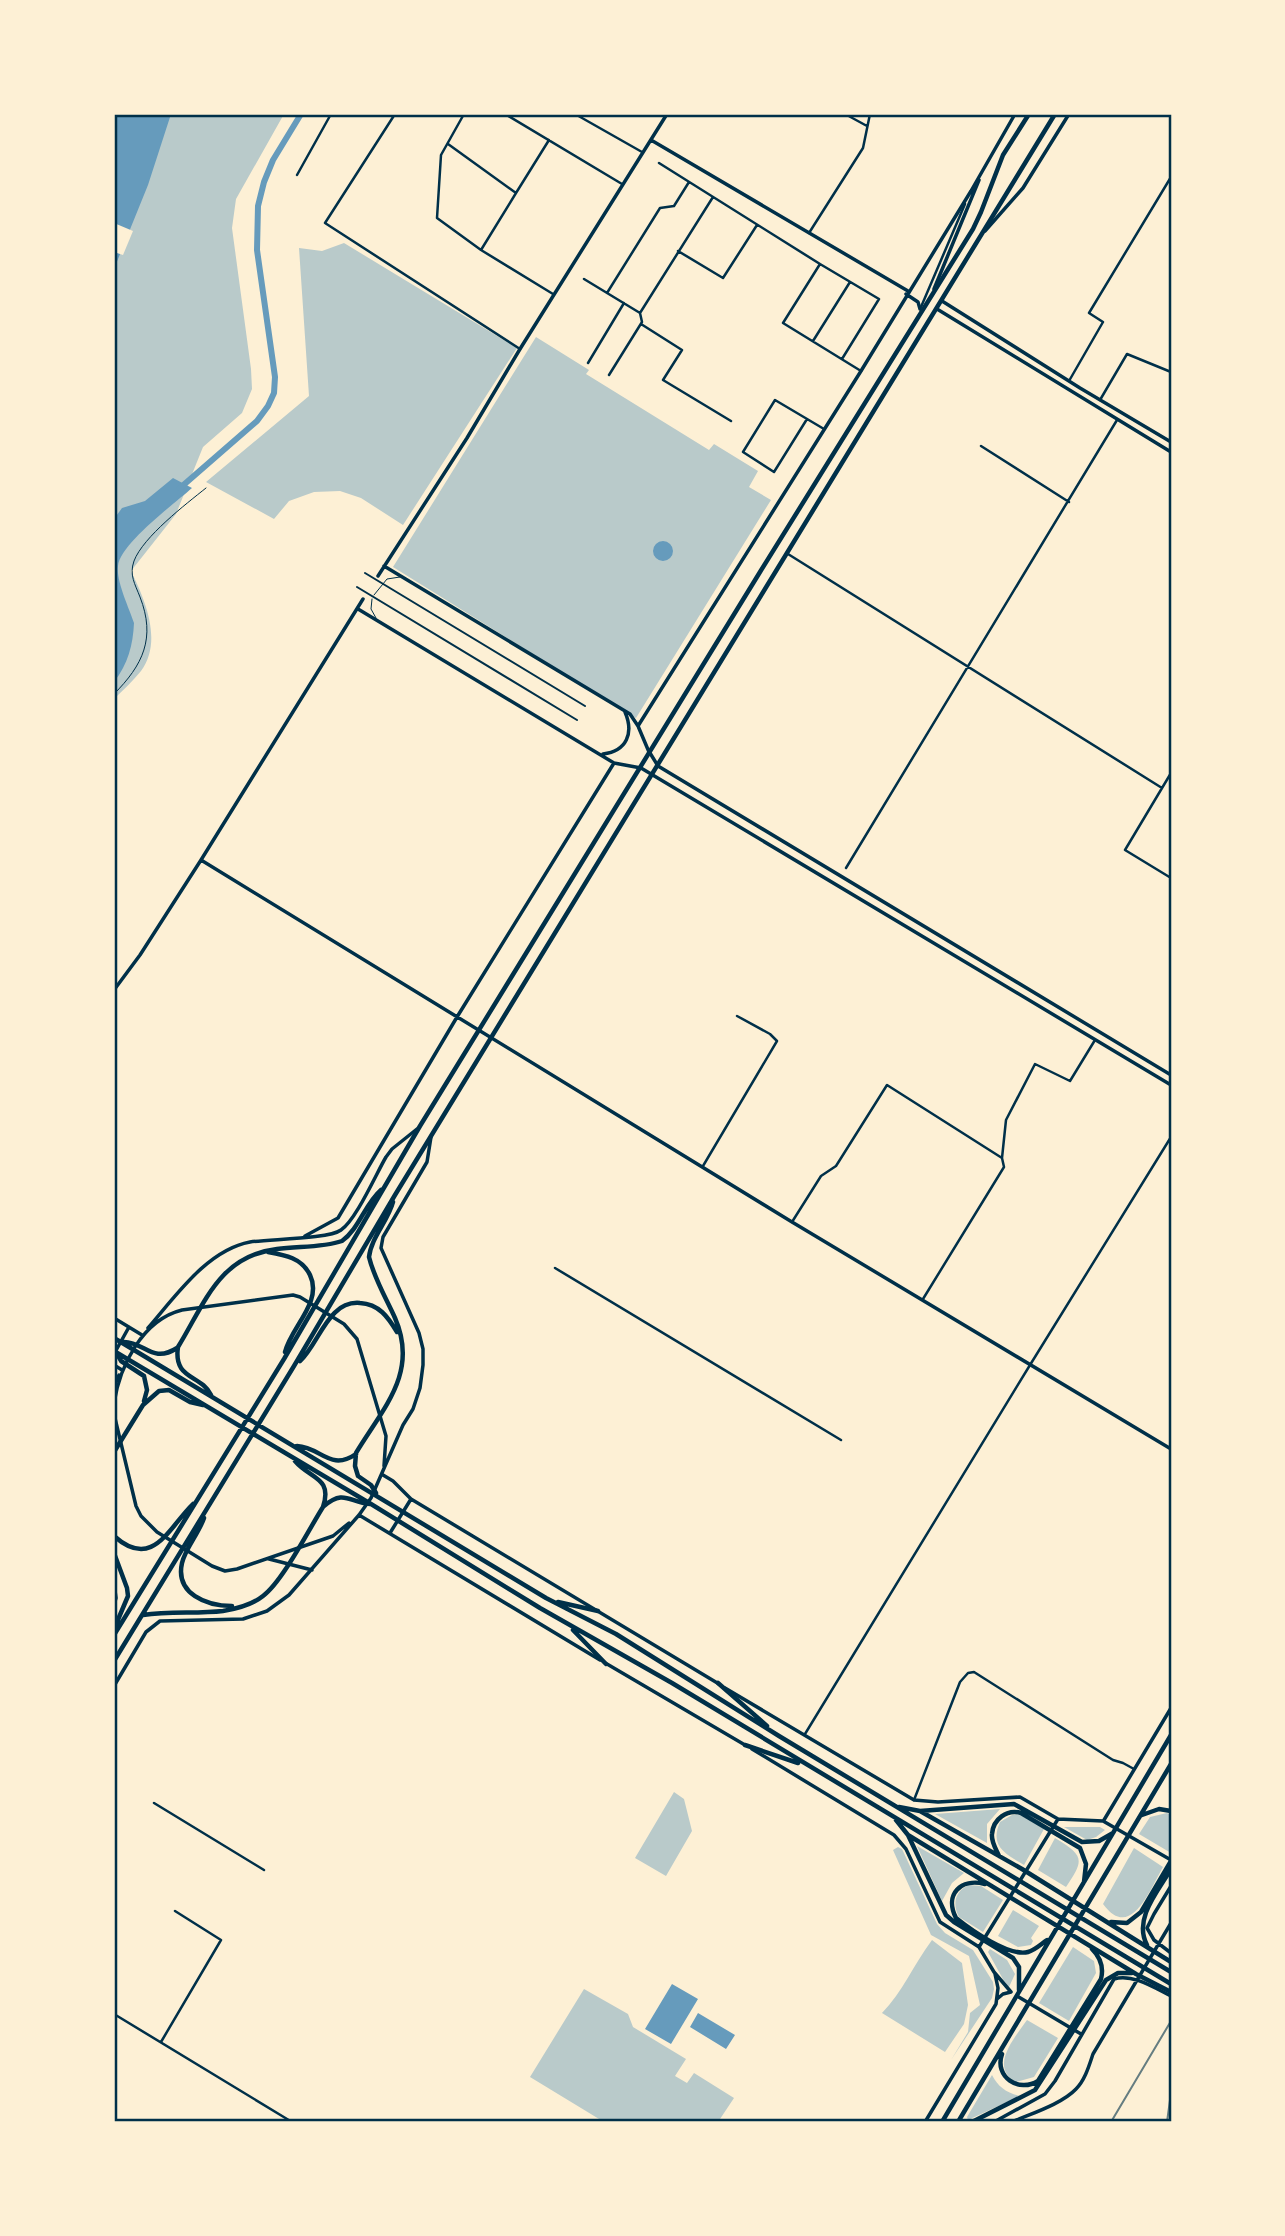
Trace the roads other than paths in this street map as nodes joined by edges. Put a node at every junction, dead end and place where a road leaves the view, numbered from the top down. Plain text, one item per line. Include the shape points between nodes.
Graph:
1 (331, 114) edge
2 (395, 114) edge
3 (464, 114) edge
4 (505, 114) edge
5 (575, 114) edge
6 (667, 114) edge
7 (845, 114) edge
8 (870, 114) edge
9 (1013, 114) edge
10 (1029, 114) edge
11 (1055, 114) edge
12 (1069, 114) edge
13 (867, 126) junction
14 (651, 139) junction
15 (549, 140) junction
16 (448, 144) junction
17 (643, 152) junction
18 (988, 158) junction
19 (659, 163) dead end
20 (298, 174) dead end
21 (1171, 177) edge
22 (689, 182) junction
23 (623, 185) junction
24 (971, 191) junction
25 (516, 193) junction
26 (713, 197) junction
27 (757, 225) junction
28 (809, 233) junction
29 (982, 235) junction
30 (481, 250) junction
31 (678, 251) junction
32 (820, 264) junction
33 (584, 279) dead end
34 (850, 282) junction
35 (607, 293) junction
36 (907, 293) junction
37 (554, 294) junction
38 (930, 299) junction
39 (942, 301) junction
40 (624, 303) junction
41 (920, 309) junction
42 (937, 309) junction
43 (953, 309) junction
44 (640, 313) junction
45 (948, 316) junction
46 (641, 324) junction
47 (909, 334) junction
48 (813, 341) junction
49 (520, 349) junction
50 (842, 359) junction
51 (588, 363) dead end
52 (861, 370) junction
53 (1171, 372) edge
54 (609, 375) dead end
55 (1069, 381) junction
56 (1100, 400) junction
57 (807, 419) junction
58 (1117, 420) junction
59 (731, 421) dead end
60 (824, 429) junction
61 (1171, 442) edge
62 (981, 446) dead end
63 (1171, 452) edge
64 (206, 488) dead end
65 (1069, 502) junction
66 (788, 554) junction
67 (384, 566) junction
68 (365, 573) dead end
69 (378, 576) dead end
70 (402, 577) junction
71 (382, 583) junction
72 (357, 587) dead end
73 (363, 599) dead end
74 (358, 609) junction
75 (379, 621) junction
76 (968, 668) junction
77 (114, 694) edge
78 (585, 706) dead end
79 (624, 711) junction
80 (577, 719) dead end
81 (638, 726) junction
82 (650, 753) junction
83 (601, 755) junction
84 (614, 763) junction
85 (658, 766) junction
86 (641, 768) junction
87 (1171, 773) edge
88 (653, 775) junction
89 (1162, 788) junction
90 (201, 860) junction
91 (846, 868) dead end
92 (1171, 878) edge
93 (114, 989) edge
94 (737, 1016) dead end
95 (457, 1017) junction
96 (480, 1030) junction
97 (492, 1038) junction
98 (1095, 1040) junction
99 (1171, 1075) edge
100 (1171, 1085) edge
101 (420, 1126) junction
102 (431, 1136) junction
103 (1171, 1138) edge
104 (1002, 1158) junction
105 (702, 1167) junction
106 (384, 1187) junction
107 (395, 1195) junction
108 (793, 1222) junction
109 (305, 1236) junction
110 (264, 1251) junction
111 (555, 1268) dead end
112 (922, 1300) junction
113 (114, 1318) edge
114 (129, 1327) junction
115 (142, 1335) junction
116 (401, 1337) junction
117 (114, 1338) edge
118 (121, 1343) junction
119 (178, 1347) junction
120 (115, 1352) edge
121 (284, 1359) junction
122 (114, 1365) edge
123 (1030, 1365) junction
124 (294, 1366) junction
125 (122, 1370) junction
126 (114, 1384) edge
127 (211, 1396) junction
128 (114, 1403) edge
129 (143, 1405) junction
130 (207, 1405) junction
131 (114, 1414) edge
132 (841, 1440) dead end
133 (296, 1446) junction
134 (1171, 1449) edge
135 (114, 1452) edge
136 (356, 1453) junction
137 (291, 1456) junction
138 (383, 1475) junction
139 (378, 1495) junction
140 (198, 1498) junction
141 (411, 1499) junction
142 (372, 1504) junction
143 (323, 1507) junction
144 (208, 1508) junction
145 (359, 1515) junction
146 (390, 1534) junction
147 (114, 1536) edge
148 (114, 1553) edge
149 (267, 1559) junction
150 (312, 1570) junction
151 (114, 1583) edge
152 (548, 1599) junction
153 (114, 1605) edge
154 (240, 1606) junction
155 (598, 1611) junction
156 (142, 1615) junction
157 (568, 1624) junction
158 (114, 1629) edge
159 (114, 1635) edge
160 (114, 1661) edge
161 (606, 1664) junction
162 (718, 1683) junction
163 (114, 1686) edge
164 (1171, 1708) edge
165 (805, 1735) junction
166 (1171, 1735) edge
167 (779, 1736) junction
168 (745, 1745) junction
169 (1171, 1764) edge
170 (808, 1766) junction
171 (1134, 1769) junction
172 (914, 1800) junction
173 (154, 1803) dead end
174 (896, 1807) junction
175 (920, 1811) junction
176 (1171, 1811) edge
177 (1141, 1815) junction
178 (893, 1817) junction
179 (1058, 1819) junction
180 (1042, 1821) junction
181 (1103, 1821) junction
182 (1113, 1833) junction
183 (908, 1835) junction
184 (1000, 1857) junction
185 (1171, 1860) edge
186 (1170, 1869) edge
187 (264, 1870) dead end
188 (1083, 1885) junction
189 (992, 1886) junction
190 (1171, 1886) edge
191 (175, 1911) dead end
192 (1108, 1922) junction
193 (1171, 1923) edge
194 (979, 1935) junction
195 (1051, 1938) junction
196 (1086, 1943) junction
197 (979, 1948) junction
198 (1150, 1948) junction
199 (1171, 1953) edge
200 (1171, 1962) edge
201 (994, 1972) junction
202 (1171, 1972) edge
203 (1136, 1974) junction
204 (1171, 1984) edge
205 (1011, 1992) junction
206 (1019, 1992) junction
207 (1171, 1994) edge
208 (997, 1999) junction
209 (114, 2014) edge
210 (1078, 2020) junction
211 (1081, 2034) junction
212 (161, 2042) junction
213 (1066, 2042) junction
214 (1006, 2044) junction
215 (292, 2122) edge
216 (925, 2122) edge
217 (943, 2122) edge
218 (958, 2122) edge
219 (972, 2122) edge
220 (994, 2122) edge
221 (1012, 2122) edge

1 - 20 street
2 - 49 street via 326,223
3 - 16 street
4 - 15 street
5 - 17 street
6 - 14 street
7 - 13 street
8 - 13 street
9 - 18 street
10 - 38 highway via 1003,155 973,229
11 - 29 highway
12 - 29 street via 1023,188
13 - 28 street via 863,148
14 - 17 street
14 - 28 street
15 - 23 street
15 - 25 street
16 - 25 street
16 - 30 street via 441,155 437,218
17 - 23 street
18 - 24 street
18 - 38 street
19 - 22 street
21 - 55 street via 1089,313 1103,323
22 - 26 street
22 - 35 street via 674,206 660,208
23 - 37 street
24 - 36 street
24 - 41 street
25 - 30 street
26 - 27 street
26 - 31 street
27 - 31 street via 723,278
27 - 32 street
28 - 36 street
29 - 39 highway
30 - 37 street
31 - 44 street
32 - 34 street
32 - 48 street via 783,323
33 - 35 street
34 - 48 street
34 - 50 street via 879,299
35 - 40 street
36 - 41 street
36 - 52 street
37 - 49 street
38 - 47 highway
39 - 42 highway
39 - 43 street
40 - 44 street
40 - 51 street
41 - 47 street
42 - 45 street
42 - 66 highway
43 - 45 street
43 - 55 street
44 - 46 street
45 - 58 street
46 - 54 street
46 - 59 street via 682,350 663,380
47 - 82 highway
48 - 50 street
49 - 67 street
50 - 52 street
52 - 60 street
53 - 56 street via 1127,354
55 - 56 street
56 - 61 street
57 - 57 street via 775,400 743,452 774,472
57 - 60 street
58 - 63 street
58 - 65 street
60 - 81 street
62 - 65 street
64 - 77 lane via 148,540 133,563 131,575 148,629 143,656
65 - 76 street
66 - 76 street
66 - 85 highway
67 - 69 street
67 - 70 street
68 - 71 street
70 - 71 lane
70 - 79 street
71 - 75 lane via 371,602
71 - 78 street
72 - 80 street
73 - 74 street
74 - 75 street
74 - 90 street
75 - 83 street
76 - 89 street
76 - 91 street
79 - 81 street
79 - 83 street via 628,739 617,751
81 - 82 street
82 - 85 street
82 - 86 highway
83 - 84 street
84 - 86 street
84 - 95 street
85 - 88 highway
85 - 99 street
86 - 88 street
86 - 96 highway
87 - 89 street
88 - 97 highway
88 - 98 street
89 - 92 street via 1125,850
90 - 93 street
90 - 95 street
94 - 105 street via 777,1041
95 - 96 street
95 - 109 street via 338,1218
96 - 97 street
96 - 101 highway
97 - 102 highway
97 - 105 street
98 - 100 street
98 - 104 street via 1070,1082 1035,1064 1006,1120
101 - 106 highway
101 - 109 street via 386,1157 345,1227 335,1234
102 - 107 highway
102 - 138 street via 427,1162 381,1248 423,1349 420,1388
103 - 123 street
104 - 108 street via 887,1085 836,1166 821,1176
104 - 112 street via 1004,1167
105 - 108 street
106 - 110 highway via 370,1199 342,1241
106 - 121 highway
107 - 116 highway via 369,1257
107 - 124 highway
108 - 112 street
109 - 115 street via 250,1242 216,1258
110 - 119 highway via 228,1268
110 - 121 highway via 298,1260 313,1284 311,1300 288,1341
111 - 132 street
112 - 123 street
113 - 114 street
114 - 115 street
114 - 120 street
115 - 125 street
115 - 138 street via 178,1311 300,1297 344,1324 357,1339 386,1436
116 - 124 highway via 378,1309 366,1303 347,1304 334,1313 308,1354
116 - 136 highway via 400,1377
117 - 118 highway
118 - 119 highway via 130,1342 156,1354
118 - 127 highway
119 - 127 highway via 181,1369 207,1387
120 - 129 highway via 144,1376
120 - 130 highway
121 - 140 highway
122 - 125 street
123 - 134 street
123 - 165 street
124 - 144 highway
125 - 126 street
125 - 128 street
127 - 133 highway
129 - 130 highway via 159,1391 169,1390
129 - 135 highway
130 - 137 highway
131 - 149 street via 136,1506 147,1524 219,1569
133 - 136 highway via 307,1446 336,1461
133 - 139 highway
136 - 139 highway via 358,1476
137 - 142 highway
137 - 143 highway via 324,1485
138 - 141 street
138 - 145 street
139 - 152 highway
140 - 147 highway via 154,1546 133,1547
140 - 159 highway
141 - 146 street
141 - 155 street
142 - 143 highway via 345,1497
142 - 157 highway
143 - 154 highway via 271,1588 261,1598
144 - 154 highway via 184,1558 184,1582 203,1602
144 - 156 highway
145 - 146 street
145 - 149 street via 333,1536
145 - 150 street
146 - 161 street
148 - 158 highway via 128,1596
149 - 150 street
150 - 163 street via 282,1601 255,1616 153,1625
151 - 153 street
152 - 155 highway
152 - 167 highway via 616,1634
154 - 156 highway via 225,1611
155 - 162 street
156 - 160 highway
157 - 161 highway
157 - 170 highway
161 - 168 street
162 - 165 street
162 - 167 highway
164 - 171 street
165 - 172 street
166 - 182 highway
167 - 174 highway
168 - 170 highway
168 - 197 street via 894,1835 906,1849 940,1922
169 - 177 highway
170 - 178 highway
171 - 172 street via 974,1672 960,1682
171 - 181 street
172 - 179 street via 1020,1797
173 - 187 street
174 - 175 highway
174 - 202 highway
175 - 180 highway via 1014,1804
175 - 184 highway
176 - 177 highway via 1159,1809
177 - 214 highway
178 - 183 highway
178 - 204 highway
179 - 181 street
179 - 197 street
180 - 182 highway via 1083,1842 1099,1841
180 - 184 highway via 1014,1811 1004,1815 991,1835
180 - 188 highway via 1080,1848 1086,1864
181 - 185 street
182 - 188 highway
183 - 189 highway
183 - 194 highway via 946,1915
184 - 192 highway
185 - 186 highway
186 - 192 highway via 1136,1917 1127,1923
186 - 198 highway via 1142,1923
188 - 195 highway
189 - 194 highway via 964,1883 952,1901 956,1918
189 - 196 highway
190 - 199 street via 1147,1928 1153,1940
191 - 212 street via 221,1940
192 - 198 highway
193 - 221 street via 1076,2089
194 - 195 highway via 1018,1953 1031,1951
194 - 206 highway via 1013,1958 1019,1967
195 - 206 highway
196 - 203 highway
196 - 210 highway via 1101,1961 1102,1973
197 - 201 street
198 - 200 highway
201 - 205 street
201 - 208 street
203 - 207 highway
203 - 210 highway via 1118,1973 1106,1980
205 - 208 street
205 - 211 street
206 - 217 highway
207 - 211 street via 1122,1976 1114,1979
208 - 216 street
209 - 212 street
210 - 213 highway
211 - 220 street via 1045,2094
212 - 215 street
213 - 214 highway via 1044,2074 1027,2086 1017,2086 1003,2073 1000,2060
213 - 219 highway via 1035,2090
214 - 218 highway

